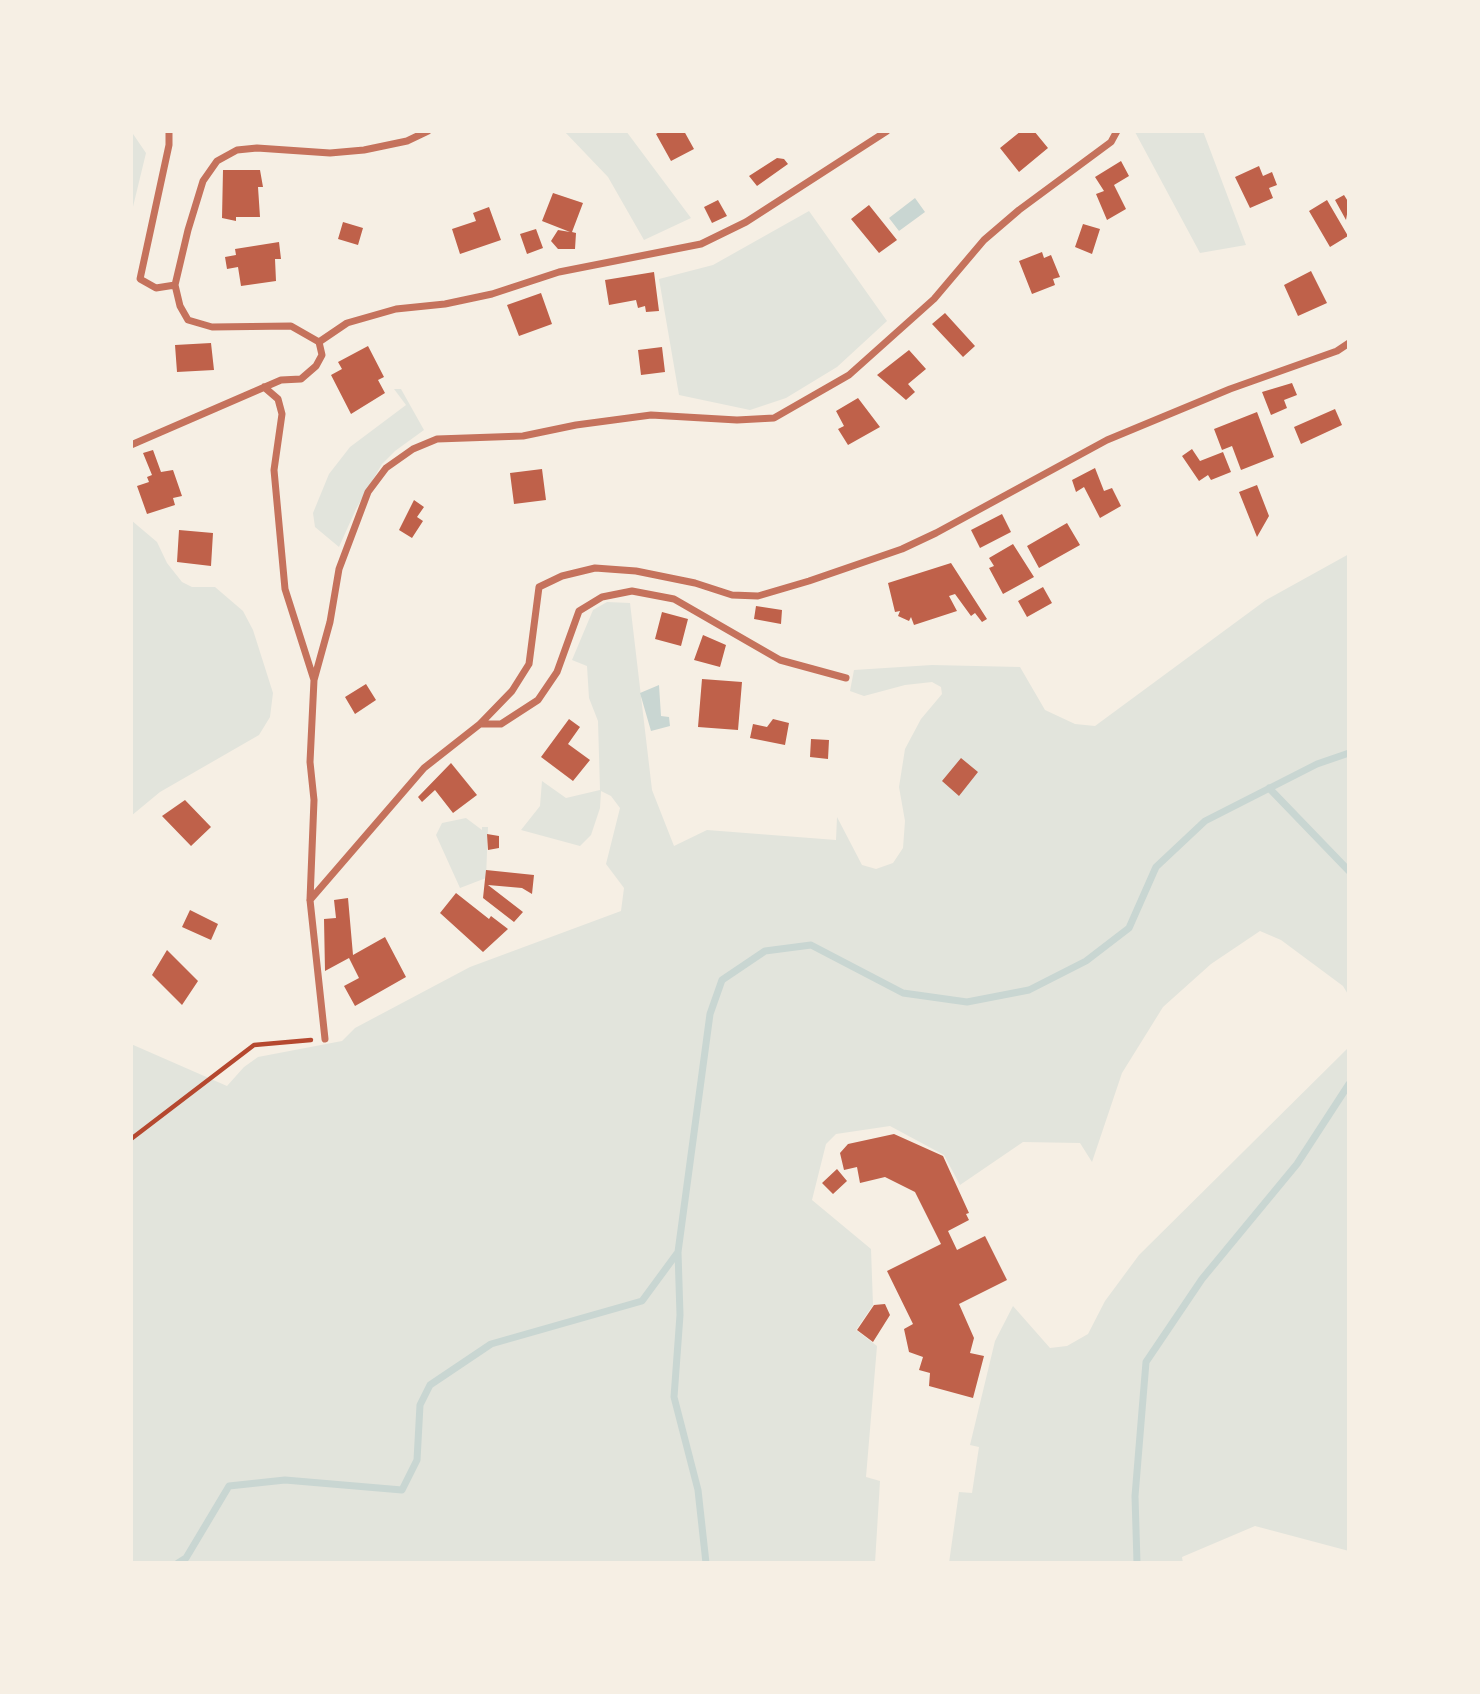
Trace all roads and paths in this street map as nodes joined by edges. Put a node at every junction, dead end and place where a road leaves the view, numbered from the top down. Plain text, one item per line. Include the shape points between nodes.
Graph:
1 (169, 131) edge
2 (428, 131) edge
3 (887, 131) edge
4 (1117, 131) edge
5 (175, 285) junction
6 (319, 342) junction
7 (1349, 343) edge
8 (264, 387) junction
9 (131, 445) edge
10 (846, 678) dead end
11 (314, 680) junction
12 (480, 724) junction
13 (310, 900) junction
14 (325, 1039) joint
15 (131, 1139) edge

1 - 5 street via 140,279 156,288
2 - 5 street via 407,141 364,150 237,149 217,161 203,181
3 - 6 street via 746,222 701,244 559,272 492,294 396,309 347,323
4 - 11 street via 1111,142 984,240 934,299 849,375 775,418 651,415 523,436 437,439 413,449 386,468 368,492 339,569
5 - 6 street via 188,320 212,327 291,326
6 - 8 street via 322,355 301,379
7 - 12 street via 1107,440 902,549 758,596 732,595 636,571 595,568 562,576 539,587 529,664 512,691
8 - 9 street
8 - 11 street via 278,399 282,414 274,470 285,589
10 - 12 street via 780,660 674,599 632,591 602,597 579,611 557,672 538,700 501,724
11 - 13 street
12 - 13 street via 424,768
13 - 14 street
14 - 15 path via 254,1045

